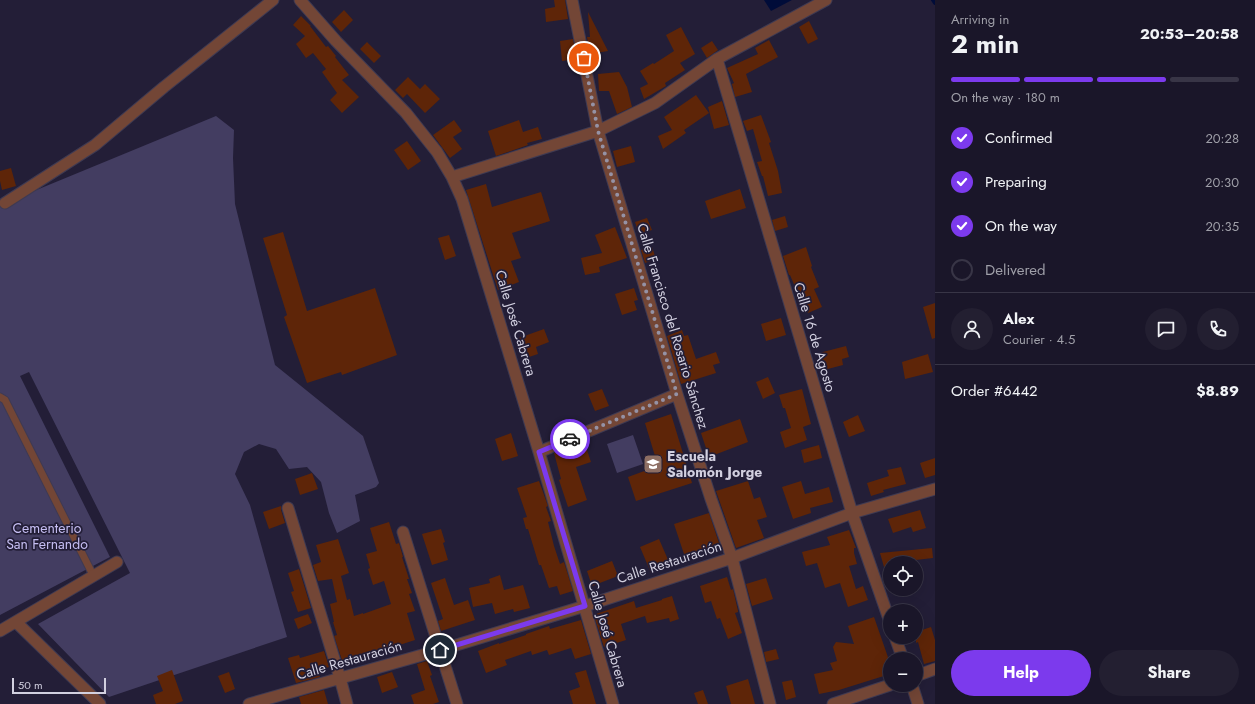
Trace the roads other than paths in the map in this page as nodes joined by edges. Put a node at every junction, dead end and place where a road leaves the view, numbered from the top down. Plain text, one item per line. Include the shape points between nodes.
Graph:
1 (274, 0) edge
2 (300, 0) edge
3 (572, 0) edge
4 (826, 0) edge
5 (716, 59) junction
6 (598, 131) junction
7 (452, 177) junction
8 (5, 203) dead end
9 (677, 394) junction
10 (0, 397) edge
11 (539, 452) junction
12 (935, 489) edge
13 (288, 508) dead end
14 (852, 513) junction
15 (403, 532) dead end
16 (732, 558) junction
17 (117, 562) dead end
18 (94, 577) junction
19 (884, 604) edge
20 (585, 606) junction
21 (16, 622) junction
22 (0, 630) edge
23 (440, 650) junction
24 (935, 669) edge
25 (923, 673) edge
26 (340, 678) junction
27 (883, 687) edge
28 (914, 692) edge
29 (100, 704) edge
30 (249, 704) edge
31 (347, 704) edge
32 (457, 704) edge
33 (613, 704) edge
34 (770, 704) edge
35 (833, 704) edge
36 (918, 704) edge

1 - 8 street via 95,145
2 - 7 street, Calle José Cabrera via 406,113 437,152
3 - 6 street, Calle Francisco del Rosario Sánchez
4 - 5 street
5 - 6 street via 655,103
5 - 14 street, Calle 16 de Agosto
6 - 7 street
6 - 9 street, Calle Francisco del Rosario Sánchez
7 - 11 street, Calle José Cabrera via 462,199
9 - 11 street
9 - 16 street, Calle Francisco del Rosario Sánchez
10 - 18 lane via 5,400
11 - 20 street, Calle José Cabrera
12 - 14 street, Calle Restauración
13 - 26 street
14 - 16 street, Calle Restauración
14 - 19 street, Calle 16 de Agosto
15 - 23 street
16 - 20 street, Calle Restauración
16 - 34 street, Calle Francisco del Rosario Sánchez
17 - 18 street
18 - 21 street
20 - 23 street, Calle Restauración
20 - 33 street, Calle José Cabrera
21 - 22 street
21 - 29 street
23 - 26 street, Calle Restauración
23 - 32 street
24 - 25 street
26 - 30 street, Calle Restauración
26 - 31 street
27 - 35 street
28 - 36 street

